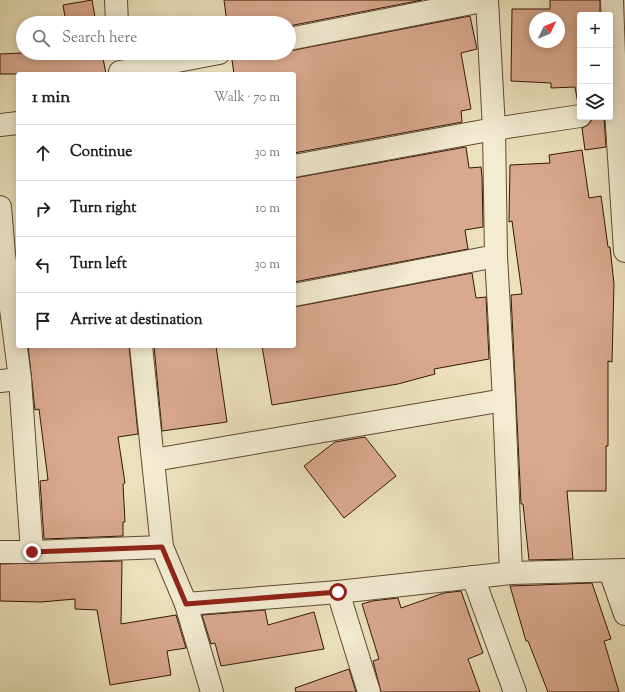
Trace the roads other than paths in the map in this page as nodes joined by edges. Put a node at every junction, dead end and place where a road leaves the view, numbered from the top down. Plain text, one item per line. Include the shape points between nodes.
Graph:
1 (116, 0) edge
2 (487, 0) edge
3 (612, 0) edge
4 (117, 16) edge
5 (296, 38) edge
6 (165, 60) edge
7 (120, 66) edge
8 (613, 84) edge
9 (613, 111) edge
10 (577, 116) edge
11 (16, 123) edge
12 (0, 125) edge
13 (494, 129) junction
14 (296, 166) edge
15 (0, 207) edge
16 (625, 251) edge
17 (2, 254) edge
18 (496, 256) junction
19 (296, 295) edge
20 (141, 348) edge
21 (10, 380) edge
22 (504, 400) junction
23 (154, 460) junction
24 (162, 547) junction
25 (0, 552) edge
26 (32, 552) junction
27 (617, 571) edge
28 (511, 573) junction
29 (473, 577) junction
30 (338, 592) junction
31 (186, 604) junction
32 (625, 614) edge
33 (212, 692) edge
34 (369, 692) edge
35 (514, 692) edge

1 - 4 street
2 - 5 street
2 - 13 street
3 - 8 street
6 - 7 street
9 - 16 street
10 - 13 street
11 - 12 street
13 - 14 street
13 - 18 street
15 - 17 street
17 - 21 street
18 - 19 street
18 - 22 street
20 - 23 street
21 - 26 street
22 - 23 street
22 - 28 street
23 - 24 street
24 - 26 street
24 - 31 street
25 - 26 street
27 - 28 street
27 - 32 street
28 - 29 street
29 - 30 street
29 - 35 street
30 - 31 street
30 - 34 street
31 - 33 street

